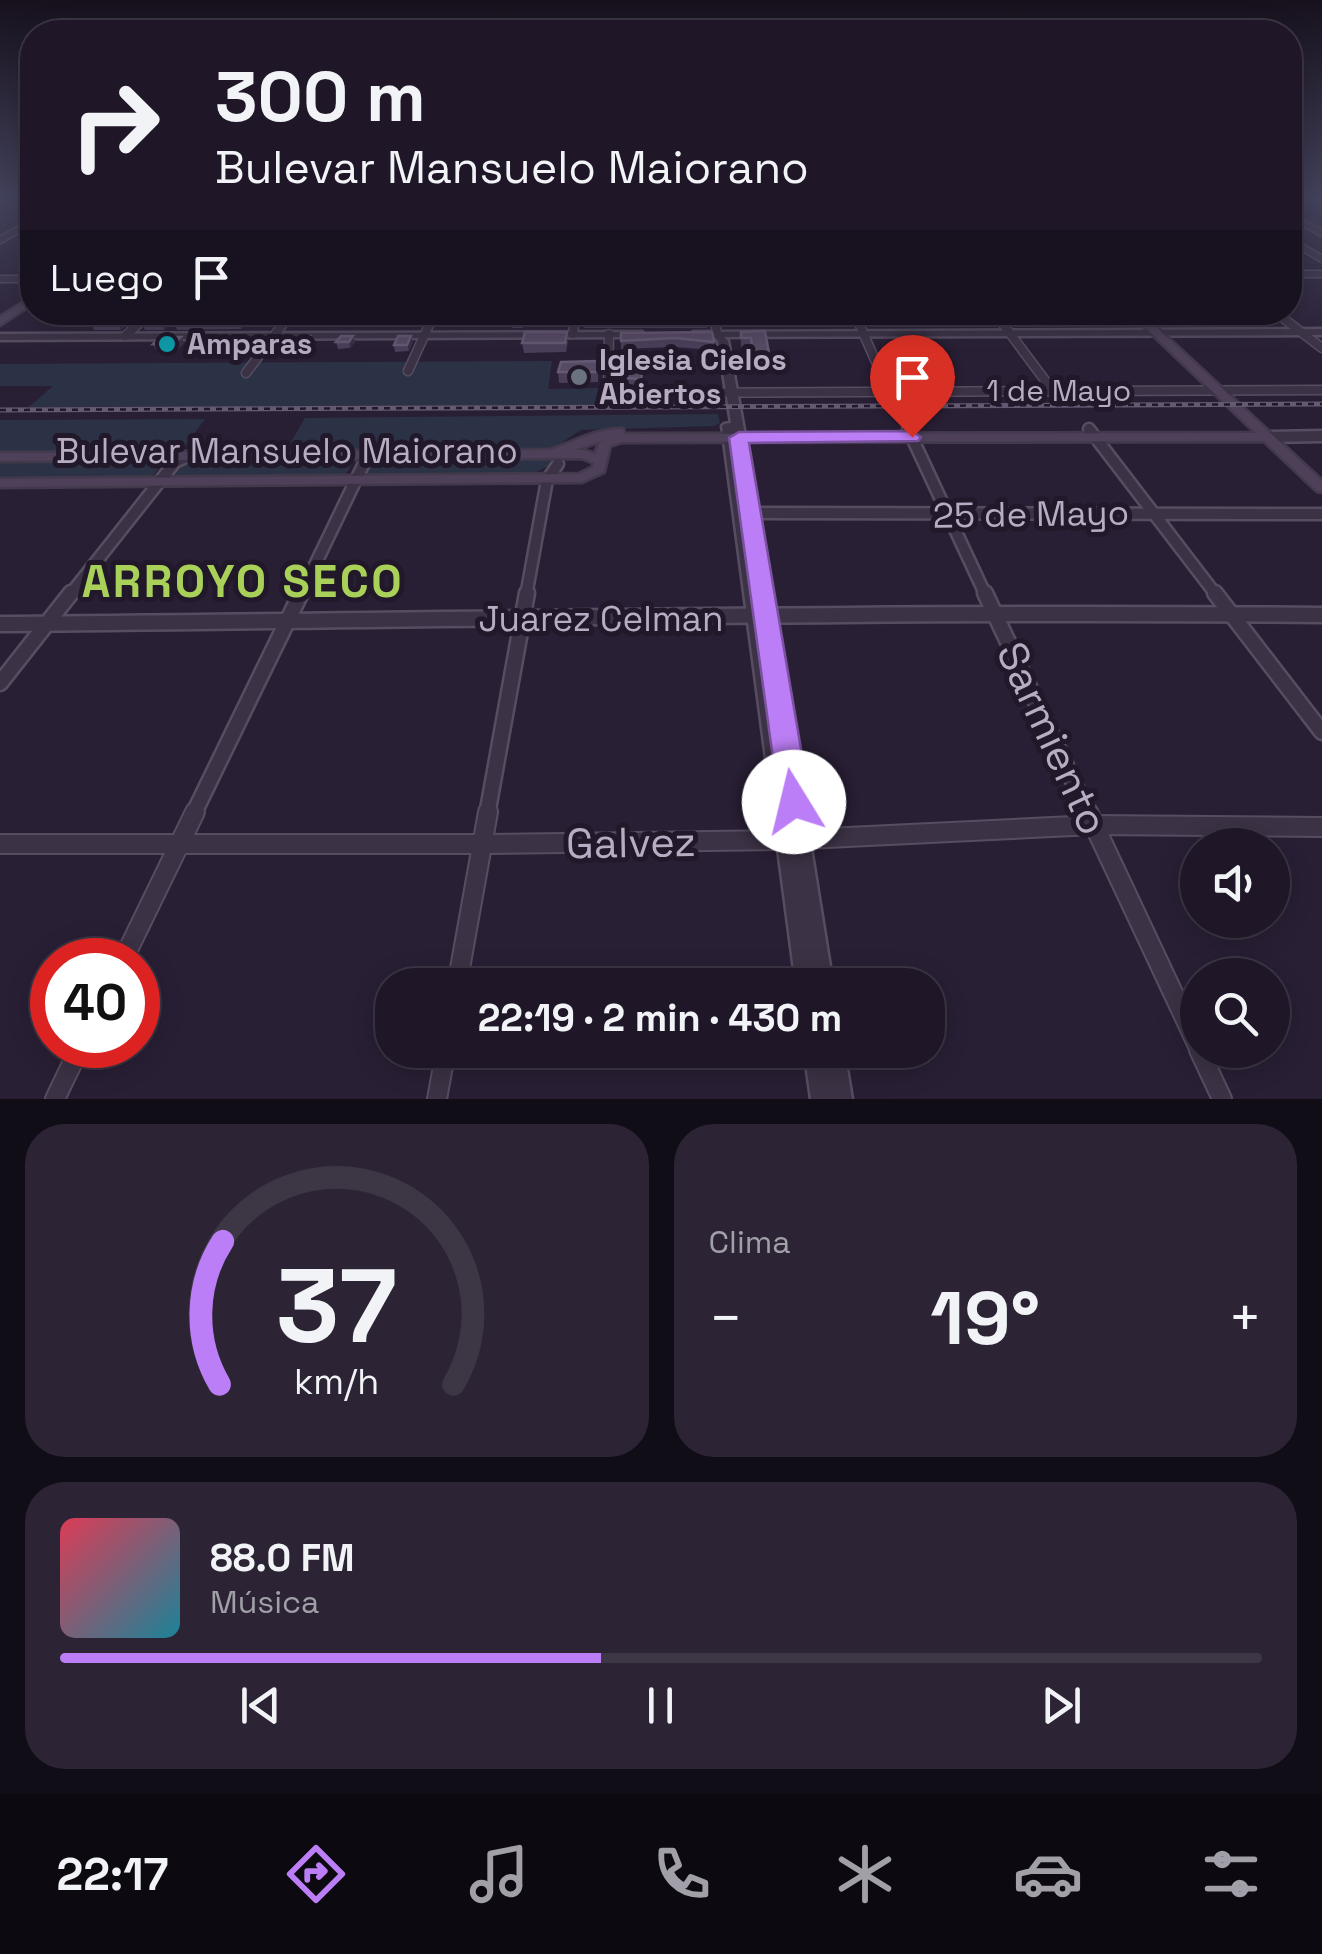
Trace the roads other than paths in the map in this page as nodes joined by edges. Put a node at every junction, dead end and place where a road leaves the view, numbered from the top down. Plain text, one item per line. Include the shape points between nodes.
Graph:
1 (138, 325) edge
2 (281, 325) edge
3 (429, 325) edge
4 (574, 325) edge
5 (716, 325) edge
6 (860, 325) edge
7 (1003, 325) edge
8 (1148, 325) edge
9 (1293, 325) edge
10 (1156, 332) junction
11 (1303, 332) junction
12 (1322, 332) edge
13 (572, 334) junction
14 (609, 334) junction
15 (645, 334) edge
16 (681, 334) edge
17 (717, 334) junction
18 (864, 334) junction
19 (1010, 334) junction
20 (126, 336) junction
21 (424, 336) junction
22 (0, 337) edge
23 (271, 337) junction
24 (1322, 348) edge
25 (408, 371) dead end
26 (246, 372) dead end
27 (1217, 390) junction
28 (1322, 390) edge
29 (1053, 391) junction
30 (727, 392) junction
31 (890, 392) junction
32 (1091, 432) junction
33 (1263, 432) junction
34 (910, 433) junction
35 (598, 434) junction
36 (734, 434) junction
37 (1322, 436) edge
38 (564, 455) junction
39 (185, 456) junction
40 (367, 456) junction
41 (601, 456) junction
42 (0, 457) edge
43 (575, 478) junction
44 (547, 480) junction
45 (159, 482) junction
46 (354, 482) junction
47 (0, 483) edge
48 (1322, 488) edge
49 (1150, 512) junction
50 (745, 513) junction
51 (1322, 514) edge
52 (948, 515) junction
53 (994, 612) junction
54 (1322, 615) edge
55 (1232, 617) junction
56 (761, 618) junction
57 (520, 620) junction
58 (285, 621) junction
59 (0, 624) edge
60 (47, 624) junction
61 (0, 683) edge
62 (1322, 732) edge
63 (1094, 825) junction
64 (1322, 827) edge
65 (793, 839) junction
66 (0, 844) edge
67 (482, 844) junction
68 (179, 846) junction
69 (134, 938) edge
70 (460, 968) edge
71 (805, 968) edge
72 (819, 968) edge
73 (1180, 1009) edge
74 (70, 1068) edge
75 (443, 1068) edge
76 (819, 1068) edge
77 (835, 1068) edge
78 (1207, 1068) edge
79 (55, 1099) edge
80 (437, 1099) edge
81 (823, 1099) edge
82 (840, 1099) edge
83 (1222, 1099) edge

1 - 20 street
2 - 23 street
3 - 21 street
4 - 13 street
5 - 17 street
6 - 18 street
7 - 19 street
8 - 10 main road
9 - 11 street
10 - 11 street
10 - 19 street
10 - 27 main road
11 - 12 street
11 - 24 street
13 - 14 street
13 - 21 street
14 - 15 street
14 - 30 street, 1 de Mayo via 608,388 616,392
16 - 17 street
17 - 18 street
17 - 30 street
18 - 19 street
18 - 31 street
19 - 29 street
20 - 22 street
20 - 23 street
21 - 23 street
21 - 25 street
23 - 26 street
27 - 28 street, 1 de Mayo
27 - 29 street, 1 de Mayo
27 - 33 main road
29 - 31 street, 1 de Mayo
30 - 31 street, 1 de Mayo
30 - 36 street
32 - 33 main road, Bulevar Mansuelo Maiorano
32 - 34 main road, Bulevar Mansuelo Maiorano
32 - 49 street
33 - 37 street, Bulevar Mansuelo Maiorano
33 - 48 main road
34 - 36 main road, Bulevar Mansuelo Maiorano
34 - 52 street, Sarmiento
35 - 36 main road, Bulevar Mansuelo Maiorano
35 - 38 main road, Bulevar Mansuelo Maiorano
35 - 41 street
36 - 41 main road, Bulevar Mansuelo Maiorano via 621,438 610,440
36 - 50 street
38 - 40 main road, Bulevar Mansuelo Maiorano
38 - 41 main road, Bulevar Mansuelo Maiorano
38 - 43 main road, Bulevar Mansuelo Maiorano via 560,472
38 - 44 street
39 - 40 main road, Bulevar Mansuelo Maiorano
39 - 42 main road, Bulevar Mansuelo Maiorano
39 - 45 street
40 - 46 street
41 - 43 main road, Bulevar Mansuelo Maiorano via 595,473
43 - 44 main road, Bulevar Mansuelo Maiorano
44 - 46 main road, Bulevar Mansuelo Maiorano
44 - 57 street
45 - 46 main road, Bulevar Mansuelo Maiorano
45 - 47 main road, Bulevar Mansuelo Maiorano
45 - 60 street
46 - 58 street
49 - 51 street, 25 de Mayo
49 - 52 street, 25 de Mayo
49 - 55 street
50 - 52 street, 25 de Mayo
50 - 56 street
52 - 53 street, Sarmiento
53 - 55 street, Juarez Celman
53 - 56 street, Juarez Celman
53 - 63 street, Sarmiento
54 - 55 street, Juarez Celman
55 - 62 street
56 - 57 street, Juarez Celman
56 - 65 street
57 - 58 street, Juarez Celman
57 - 67 street
58 - 60 street, Juarez Celman
58 - 68 street
59 - 60 street, Juarez Celman
60 - 61 street
63 - 64 street, Galvez
63 - 65 street, Galvez
63 - 73 street, Sarmiento
65 - 67 street, Galvez
65 - 71 street
65 - 72 street
66 - 68 street, Galvez
67 - 68 street, Galvez
67 - 70 street
68 - 69 street
74 - 79 street
75 - 80 street
76 - 81 street
77 - 82 street
78 - 83 street, Sarmiento

